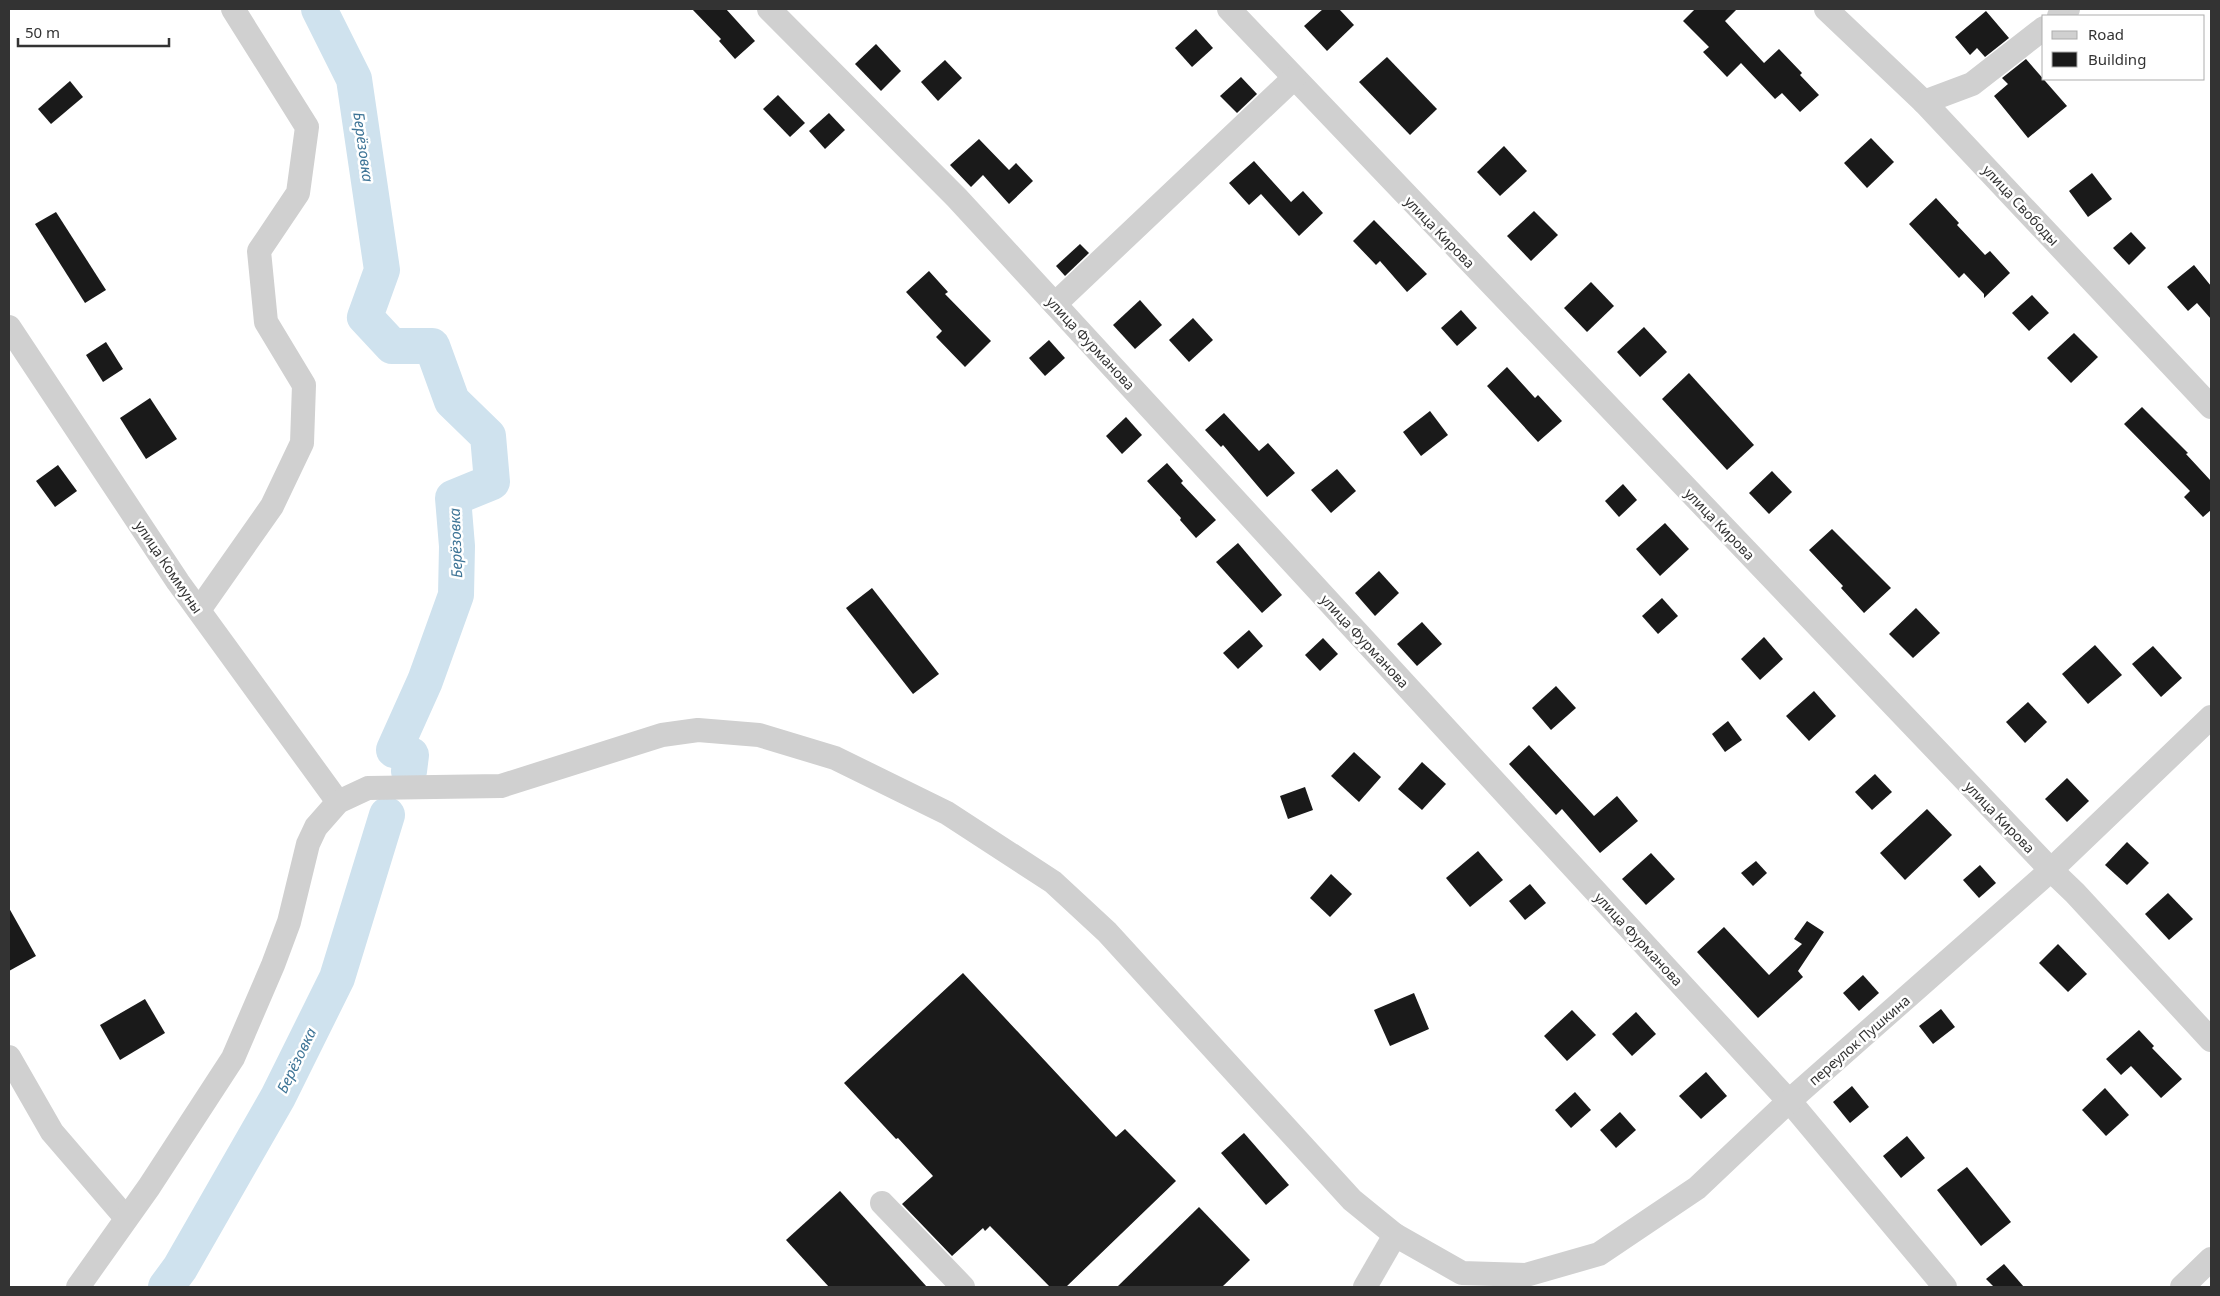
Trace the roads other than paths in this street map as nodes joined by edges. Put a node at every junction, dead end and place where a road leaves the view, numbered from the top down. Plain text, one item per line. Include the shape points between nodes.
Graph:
1 (233, 9) edge
2 (769, 9) edge
3 (1229, 9) edge
4 (1826, 9) edge
5 (2042, 30) edge
6 (1294, 78) junction
7 (1924, 102) junction
8 (1055, 304) junction
9 (9, 327) edge
10 (2211, 407) edge
11 (199, 610) junction
12 (2211, 717) edge
13 (338, 802) junction
14 (2051, 870) junction
15 (2211, 1040) edge
16 (9, 1057) edge
17 (1788, 1102) junction
18 (882, 1203) dead end
19 (126, 1218) junction
20 (1395, 1235) junction
21 (2211, 1259) edge
22 (1463, 1280) edge
23 (78, 1287) edge
24 (963, 1287) edge
25 (1366, 1287) edge
26 (1945, 1287) edge
27 (2182, 1287) edge

1 - 11 street via 307,127 298,193 259,251 266,322 304,385 302,443 272,506
2 - 8 street, улица Фурманова via 957,198
3 - 6 street, улица Кирова
4 - 7 street, улица Свободы
5 - 7 street via 1972,84
6 - 8 street
6 - 14 street, улица Кирова
7 - 10 street, улица Свободы
8 - 17 street, улица Фурманова
9 - 11 street, улица Коммуны
11 - 13 street, улица Коммуны
12 - 14 street, переулок Пушкина
13 - 19 street via 316,827 308,844 289,922 233,1058
13 - 20 street via 368,788 501,786 662,734 698,730 759,735 835,758 947,813 1053,882 1113,939 1352,1200
14 - 15 street, улица Кирова
14 - 17 street, переулок Пушкина
16 - 19 street via 52,1132
17 - 22 street, переулок Пушкина via 1697,1188 1599,1254 1526,1275
17 - 26 street, улица Фурманова
18 - 24 street
19 - 23 street
20 - 22 street
20 - 25 street
21 - 27 street

